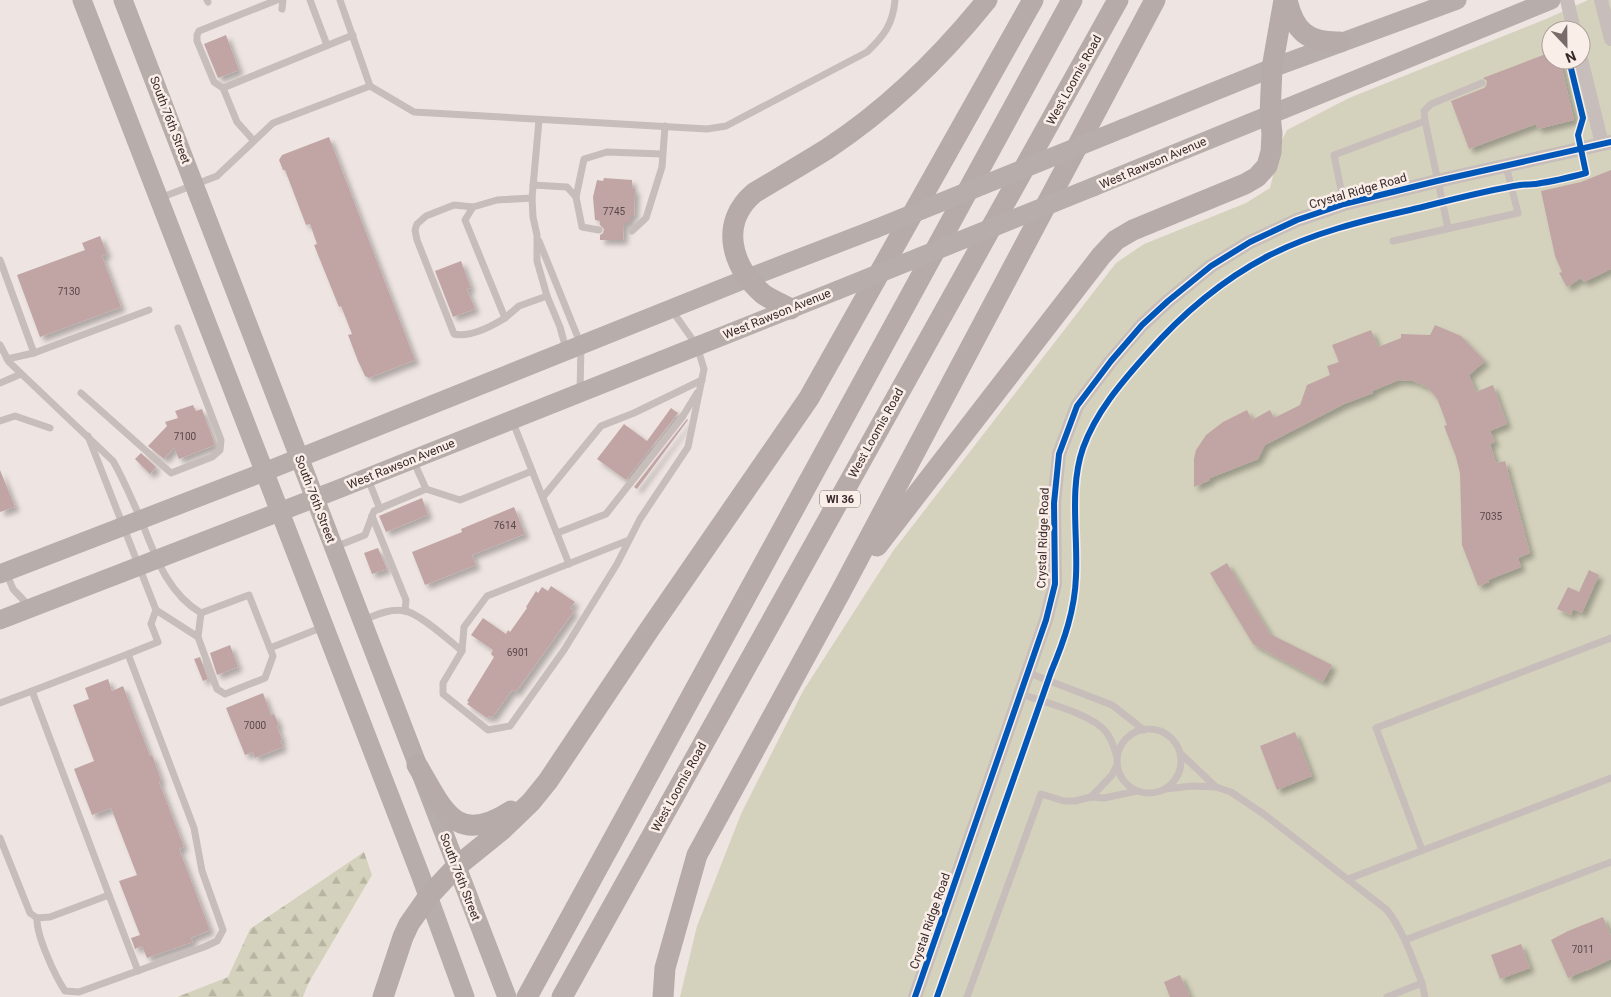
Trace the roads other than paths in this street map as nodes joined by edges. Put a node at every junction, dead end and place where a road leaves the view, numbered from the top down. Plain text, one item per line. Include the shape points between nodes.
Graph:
1 (82, 0) edge
2 (123, 0) edge
3 (277, 0) edge
4 (283, 0) edge
5 (310, 0) edge
6 (340, 0) edge
7 (894, 0) edge
8 (986, 0) edge
9 (1033, 0) edge
10 (1072, 0) edge
11 (1118, 0) edge
12 (1155, 0) edge
13 (1285, 0) edge
14 (1457, 0) edge
15 (1550, 0) edge
16 (1566, 0) edge
17 (1600, 0) edge
18 (282, 9) dead end
19 (1571, 20) edge
20 (353, 35) junction
21 (1611, 39) edge
22 (1340, 42) junction
23 (327, 45) junction
24 (1272, 68) junction
25 (1584, 70) edge
26 (1482, 83) dead end
27 (370, 86) junction
28 (223, 88) junction
29 (1270, 114) junction
30 (539, 120) junction
31 (1425, 121) junction
32 (665, 126) junction
33 (254, 141) junction
34 (1606, 143) edge
35 (662, 154) junction
36 (1506, 166) junction
37 (1438, 181) junction
38 (194, 185) junction
39 (533, 185) junction
40 (576, 196) junction
41 (159, 198) junction
42 (532, 198) junction
43 (1344, 204) junction
44 (473, 207) junction
45 (1448, 228) junction
46 (599, 230) dead end
47 (632, 231) dead end
48 (537, 236) junction
49 (1393, 241) dead end
50 (0, 260) edge
51 (748, 278) junction
52 (547, 296) junction
53 (671, 309) junction
54 (791, 309) junction
55 (149, 310) dead end
56 (504, 318) junction
57 (178, 328) dead end
58 (0, 344) edge
59 (698, 346) junction
60 (574, 348) junction
61 (34, 353) junction
62 (7, 359) junction
63 (21, 374) junction
64 (0, 383) edge
65 (702, 383) junction
66 (580, 392) junction
67 (81, 393) dead end
68 (512, 420) junction
69 (0, 421) edge
70 (50, 428) dead end
71 (88, 436) junction
72 (299, 457) junction
73 (413, 459) junction
74 (532, 470) junction
75 (264, 472) junction
76 (367, 477) junction
77 (426, 489) junction
78 (543, 497) junction
79 (314, 498) junction
80 (380, 508) junction
81 (280, 512) junction
82 (372, 516) junction
83 (140, 520) junction
84 (123, 526) junction
85 (557, 533) junction
86 (629, 540) junction
87 (333, 548) junction
88 (156, 560) junction
89 (569, 564) junction
90 (138, 566) junction
91 (3, 573) edge
92 (840, 593) junction
93 (31, 608) junction
94 (156, 610) junction
95 (405, 611) junction
96 (201, 613) junction
97 (0, 620) edge
98 (362, 620) junction
99 (324, 627) junction
100 (198, 638) junction
101 (1611, 638) edge
102 (270, 648) junction
103 (462, 651) junction
104 (128, 654) junction
105 (1029, 672) junction
106 (32, 691) junction
107 (1021, 694) junction
108 (0, 703) edge
109 (1144, 730) junction
110 (1181, 754) junction
111 (1117, 757) junction
112 (417, 765) junction
113 (1117, 765) junction
114 (1611, 778) edge
115 (548, 781) junction
116 (1216, 787) junction
117 (1166, 789) junction
118 (1137, 791) junction
119 (1091, 797) junction
120 (0, 838) edge
121 (1422, 850) junction
122 (1611, 862) edge
123 (456, 868) junction
124 (1348, 879) junction
125 (109, 895) junction
126 (428, 898) junction
127 (37, 918) junction
128 (1405, 940) junction
129 (138, 971) junction
130 (1422, 983) junction
131 (463, 993) edge
132 (383, 997) edge
133 (507, 997) edge
134 (527, 997) edge
135 (562, 997) edge
136 (663, 997) edge
137 (915, 997) edge
138 (968, 997) edge
139 (1387, 997) edge
140 (1425, 997) edge

1 - 41 main road
2 - 38 main road, South 76th Street
3 - 28 lane via 199,31 197,41 214,82
4 - 18 lane
5 - 23 lane
6 - 20 lane
7 - 32 lane via 894,13 883,37 867,52 726,126 707,129
8 - 51 main road via 925,70 867,119 744,201 732,231 739,265
9 - 115 main road via 809,398
10 - 134 main road, WI 36
11 - 135 main road, West Loomis Road / WI 36
12 - 92 main road
13 - 22 main road via 1300,30 1307,36 1322,42
13 - 24 main road
14 - 22 main road
15 - 29 main road, West Rawson Avenue
16 - 19 street
17 - 21 street
20 - 23 lane
20 - 27 lane
22 - 24 main road
23 - 28 lane
24 - 29 main road
24 - 51 main road, bridge via 875,230
25 - 34 street
26 - 31 lane via 1431,104 1424,111
27 - 30 lane via 414,112
27 - 33 lane via 273,123
28 - 33 lane via 237,122
29 - 54 main road, West Rawson Avenue, bridge
29 - 92 main road via 1271,152 1267,166 1245,184 1116,240
30 - 32 lane
30 - 39 lane
31 - 37 lane
31 - 43 lane via 1334,155
32 - 35 lane
33 - 38 lane via 217,176
34 - 36 street, Crystal Ridge Road
35 - 40 lane via 607,152 584,159
35 - 47 lane via 662,167 646,218
36 - 37 street, Crystal Ridge Road
36 - 45 lane via 1518,213
37 - 43 street, Crystal Ridge Road
37 - 45 lane
38 - 41 lane
38 - 72 main road, South 76th Street
39 - 40 lane via 567,188
39 - 42 lane
40 - 46 lane via 582,227
41 - 75 main road
42 - 44 lane via 497,200
42 - 48 lane
43 - 105 street, Crystal Ridge Road via 1297,220 1250,242 1211,266 1142,325 1077,406 1059,454 1054,503 1055,584
44 - 56 lane via 465,220
44 - 56 lane via 454,205 426,216 417,224 417,240 454,334 464,335
45 - 49 lane
48 - 52 lane via 537,262
48 - 60 lane
50 - 61 lane
51 - 53 main road
51 - 54 main road via 764,295
52 - 56 lane via 519,306
52 - 60 lane via 560,327
53 - 59 lane
53 - 60 main road
54 - 59 main road, West Rawson Avenue
55 - 61 lane
57 - 67 lane via 221,440 220,450 212,457 171,473
58 - 62 lane
59 - 65 lane via 704,369
59 - 66 main road, West Rawson Avenue
60 - 66 lane
60 - 72 main road
61 - 62 lane
62 - 63 lane
63 - 64 lane
63 - 71 lane
65 - 78 lane via 601,426
65 - 85 lane via 683,416 606,514
65 - 86 lane via 688,447
66 - 68 main road, West Rawson Avenue
68 - 73 main road, West Rawson Avenue
68 - 74 lane
69 - 70 lane via 14,416
71 - 83 lane via 113,460
71 - 84 lane
72 - 75 main road
72 - 79 main road, South 76th Street
73 - 76 main road, West Rawson Avenue
73 - 77 lane
74 - 77 lane via 460,500
74 - 78 lane
75 - 81 main road
75 - 83 main road
76 - 79 main road, West Rawson Avenue
76 - 80 lane
77 - 80 lane
78 - 85 lane
79 - 81 main road, West Rawson Avenue
79 - 87 main road, South 76th Street
80 - 82 lane
81 - 88 main road, West Rawson Avenue
81 - 99 main road
82 - 87 lane via 365,535
82 - 95 lane via 406,600
83 - 84 main road
83 - 88 lane
84 - 90 lane
84 - 91 main road
85 - 89 lane
86 - 89 lane
86 - 103 lane via 564,650 510,726 488,730 443,694 443,683
87 - 98 main road, South 76th Street
88 - 90 main road, West Rawson Avenue
88 - 96 lane via 173,589
89 - 103 lane via 487,596 464,627
90 - 93 main road, West Rawson Avenue
90 - 94 lane
91 - 93 lane
92 - 136 main road via 697,855 665,968
93 - 97 main road, West Rawson Avenue
94 - 100 lane
94 - 104 lane via 151,624 158,642
95 - 98 lane via 387,611
95 - 103 lane via 416,615
96 - 100 lane
96 - 102 lane via 249,595
98 - 112 main road, South 76th Street
99 - 102 lane
99 - 126 main road
100 - 102 lane via 217,689 225,694 265,678 273,656
101 - 121 lane via 1376,728
104 - 106 lane
104 - 129 lane via 194,828 202,871 223,930 217,941
105 - 107 street, Crystal Ridge Road
105 - 109 lane via 1112,705
106 - 108 lane
106 - 125 lane
107 - 111 lane via 1087,717 1098,724 1106,731
107 - 137 street, Crystal Ridge Road
109 - 110 lane via 1163,732 1177,745
109 - 111 lane via 1126,739
110 - 116 lane
110 - 117 lane via 1179,774
111 - 113 lane
112 - 115 main road via 452,819 472,826 491,823 507,814
112 - 123 main road, South 76th Street
113 - 118 lane via 1120,776
113 - 119 lane
114 - 121 lane
115 - 123 main road via 503,829
116 - 117 lane
116 - 124 lane via 1246,801
117 - 118 lane via 1146,794
118 - 119 lane via 1104,798
119 - 138 lane via 1064,801 1041,794
120 - 127 lane via 30,913
121 - 124 lane
122 - 128 lane
123 - 126 main road
123 - 133 main road, South 76th Street
124 - 128 lane via 1387,910
125 - 127 lane via 50,917
125 - 129 lane
126 - 131 main road
126 - 132 main road via 403,937
127 - 129 lane via 37,928 65,992 78,992
128 - 130 lane
130 - 139 lane
130 - 140 lane

